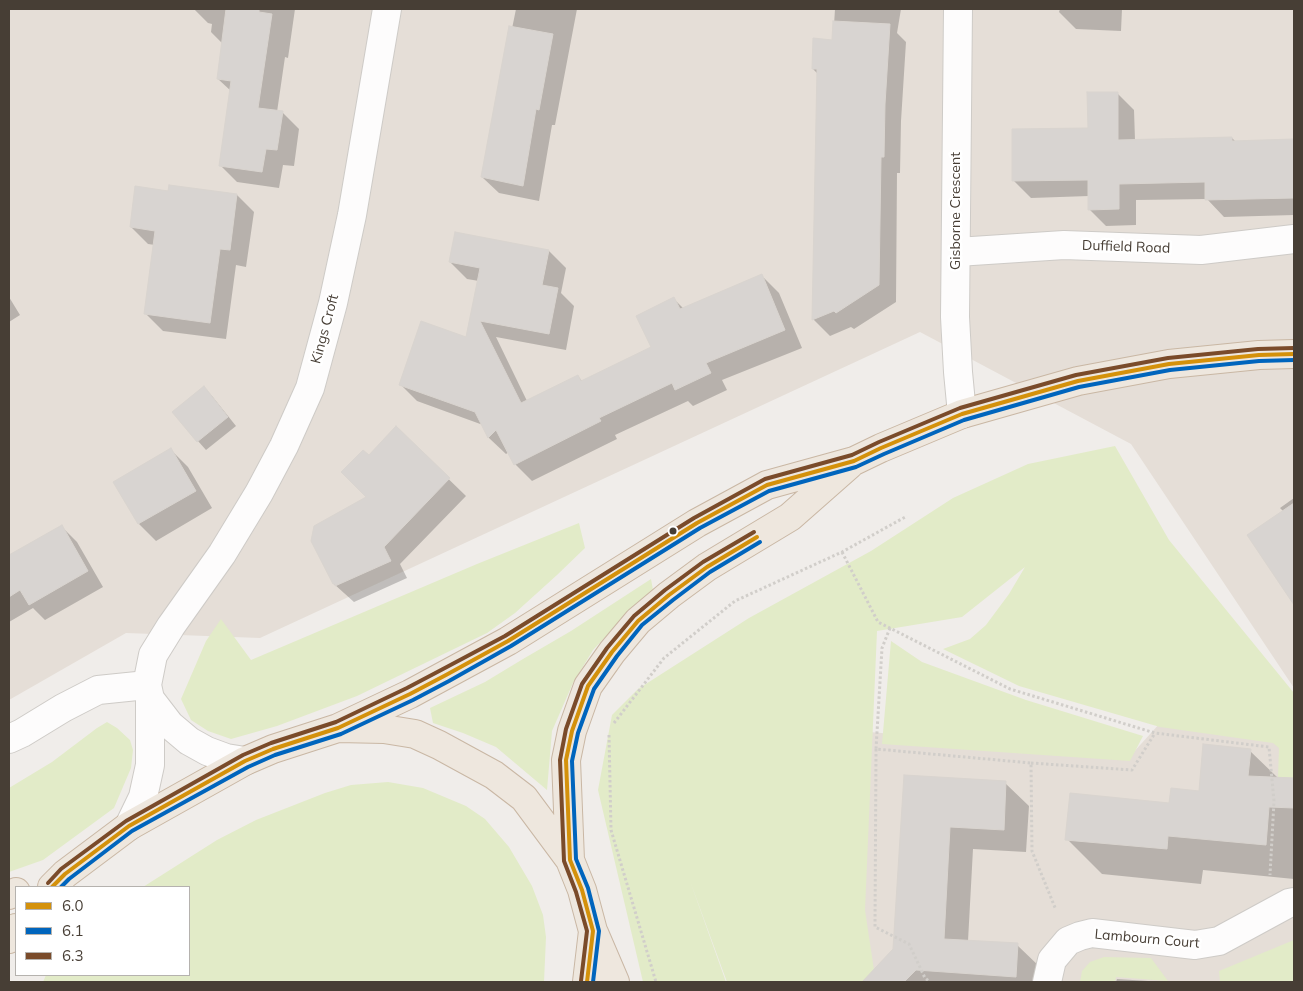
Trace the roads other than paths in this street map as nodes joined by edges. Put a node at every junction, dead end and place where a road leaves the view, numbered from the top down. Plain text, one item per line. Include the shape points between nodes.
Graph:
1 (387, 9) edge
2 (958, 9) edge
3 (1294, 239) edge
4 (956, 252) junction
5 (1294, 354) edge
6 (962, 414) junction
7 (854, 461) junction
8 (149, 692) junction
9 (338, 728) junction
10 (9, 739) edge
11 (245, 761) junction
12 (129, 826) junction
13 (570, 860) junction
14 (59, 881) edge
15 (35, 886) edge
16 (1294, 902) edge
17 (593, 931) junction
18 (587, 982) edge
19 (615, 982) edge
20 (1047, 982) edge

1 - 8 street, Kings Croft via 352,215 310,388 259,493 153,655
2 - 4 street, Gisborne Crescent
3 - 4 street, Duffield Road via 1200,250 1064,245
4 - 6 street, Gisborne Crescent via 955,317
5 - 6 highway via 1160,366 1078,381
6 - 7 highway
7 - 9 highway via 767,485 697,523 508,642
7 - 13 highway via 790,517 707,567 669,595 638,620 612,652 588,686 568,750
8 - 10 street via 98,690
8 - 11 street via 170,725 189,740 207,751
8 - 12 street, Kings Croft via 150,765 142,796
9 - 11 highway
9 - 13 highway via 384,729 415,734 494,774 524,798
11 - 12 highway
12 - 14 highway
13 - 17 highway
14 - 15 highway
16 - 20 street, Lambourn Court via 1219,941 1195,945 1092,932 1068,941 1052,960
17 - 18 highway
17 - 19 highway

